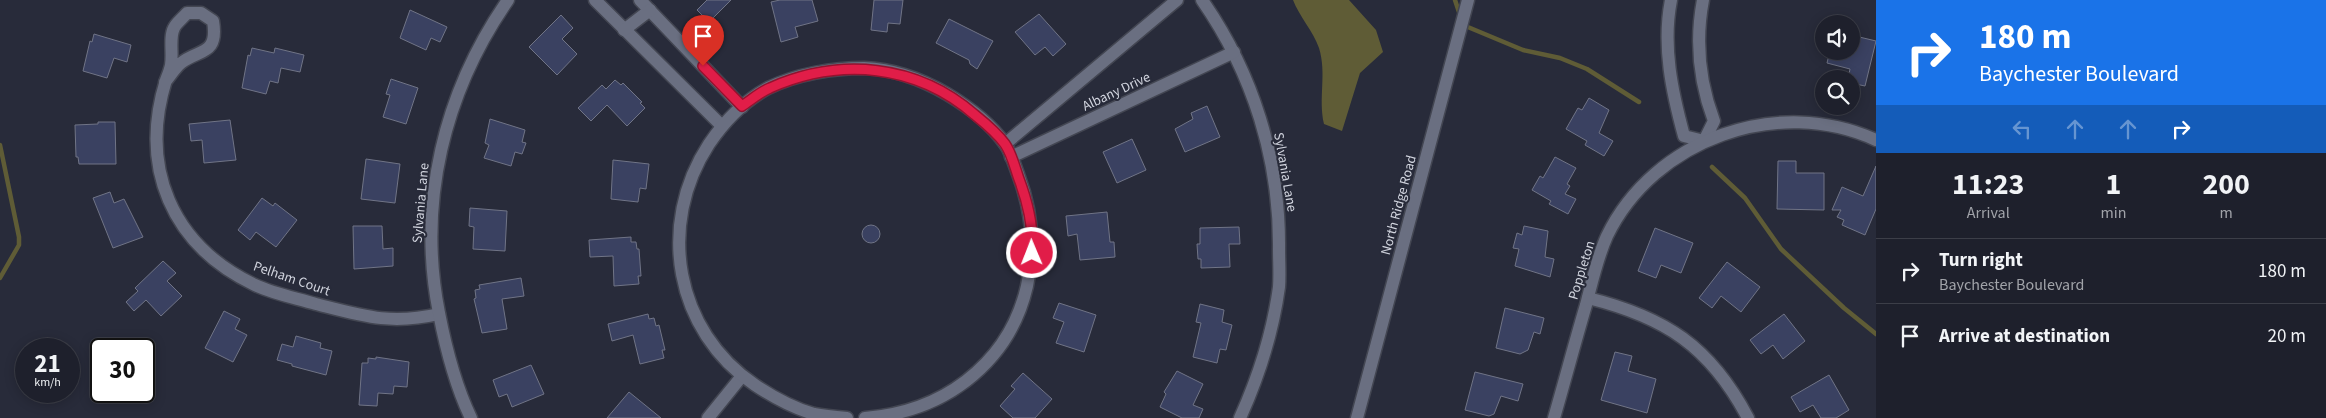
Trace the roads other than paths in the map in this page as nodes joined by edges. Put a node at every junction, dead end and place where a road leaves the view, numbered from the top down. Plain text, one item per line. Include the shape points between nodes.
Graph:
1 (508, 0) edge
2 (595, 0) edge
3 (640, 0) edge
4 (1177, 0) edge
5 (1202, 0) edge
6 (1468, 0) edge
7 (1671, 0) edge
8 (1703, 0) edge
9 (650, 10) junction
10 (624, 30) junction
11 (1234, 52) junction
12 (165, 82) junction
13 (742, 106) junction
14 (722, 126) junction
15 (1876, 140) edge
16 (1704, 141) junction
17 (1005, 144) junction
18 (1011, 157) junction
19 (1588, 298) junction
20 (439, 314) junction
21 (742, 376) junction
22 (471, 418) edge
23 (708, 418) edge
24 (847, 418) edge
25 (865, 418) edge
26 (1240, 418) edge
27 (1357, 418) edge
28 (1554, 418) edge
29 (1748, 418) edge

1 - 20 street, Sylvania Lane via 466,74 442,145 431,220 433,289
2 - 10 street
3 - 9 street
4 - 17 street, Albany Drive
5 - 11 street, Sylvania Lane
6 - 27 street, North Ridge Road
7 - 16 street via 1669,73 1675,105 1684,136
8 - 16 street via 1698,52 1704,89 1714,121
9 - 10 street
9 - 13 street
10 - 14 street
11 - 18 street, Albany Drive
11 - 26 street, Sylvania Lane via 1247,80 1269,147 1280,212 1279,287 1256,377
12 - 12 street, Pelham Court via 171,65 174,28 187,13 200,13 213,21 215,32 204,53 181,63
12 - 20 street, Pelham Court via 155,135 159,172 176,217 197,244 222,266 256,285 361,316 412,320
13 - 14 street
13 - 17 street via 769,88 802,77 834,70 868,68 932,85 960,102
14 - 21 street via 700,159 688,186 681,219 679,260 690,305 701,328 715,350
15 - 16 street, Poppleton via 1840,127 1793,121 1746,127
16 - 19 street, Poppleton via 1651,177 1621,213 1601,250
17 - 18 street
18 - 25 street via 1027,200 1033,239 1029,280 1017,318 996,352 967,381 932,402 894,415
19 - 28 street, Poppleton
19 - 29 street via 1648,316 1681,335 1722,376
20 - 22 street, Sylvania Lane via 462,400
21 - 23 street
21 - 24 street via 776,399 814,414

